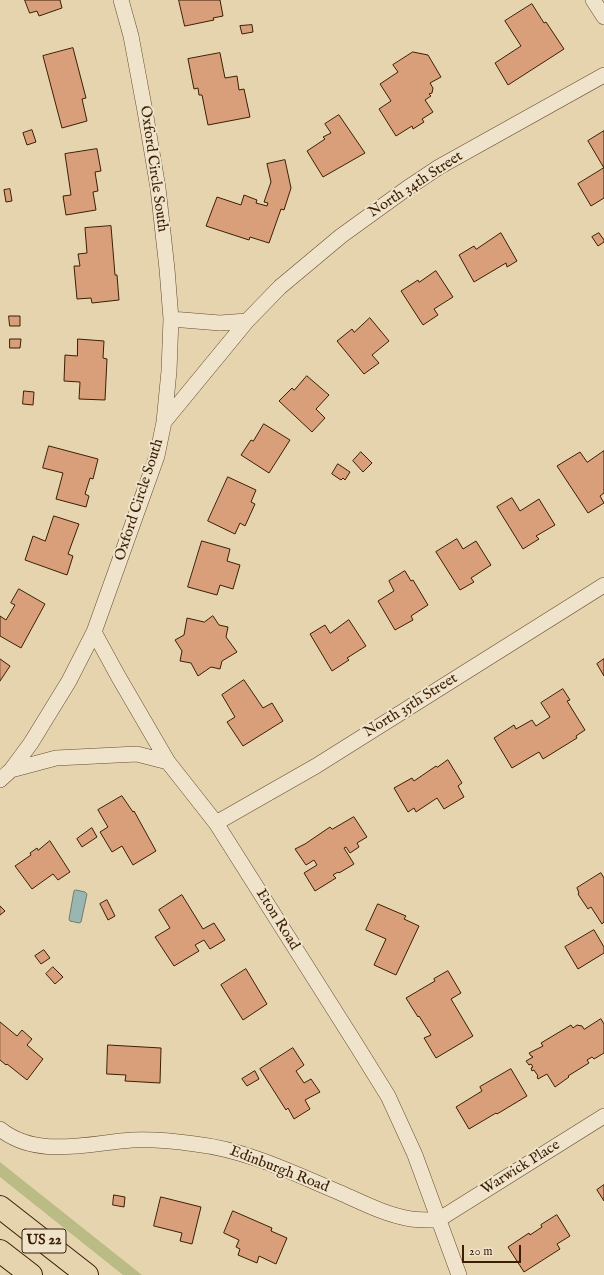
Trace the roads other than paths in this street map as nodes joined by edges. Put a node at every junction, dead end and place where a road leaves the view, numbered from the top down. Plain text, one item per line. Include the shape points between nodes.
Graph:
1 (120, 0) edge
2 (593, 0) edge
3 (604, 17) edge
4 (604, 75) edge
5 (170, 319) junction
6 (247, 321) junction
7 (164, 422) junction
8 (604, 585) edge
9 (94, 632) junction
10 (168, 762) junction
11 (11, 770) junction
12 (0, 780) edge
13 (216, 823) junction
14 (604, 1116) edge
15 (0, 1129) edge
16 (0, 1207) edge
17 (438, 1220) junction
18 (0, 1251) edge
19 (30, 1275) edge
20 (87, 1275) edge
21 (459, 1275) edge

1 - 5 street, Oxford Circle South via 131,36 158,188
2 - 3 street
4 - 6 street, North 34th Street via 406,188 341,236 280,287
5 - 6 street via 220,323
5 - 7 street, Oxford Circle South via 169,371
6 - 7 street, North 34th Street
7 - 9 street, Oxford Circle South via 157,456
8 - 13 street, North 35th Street via 316,766
9 - 10 street, Eton Road
9 - 11 street, Oxford Circle South via 69,681 31,743
10 - 11 street via 137,754 56,758
10 - 13 street, Eton Road
11 - 12 street, Oxford Circle South
13 - 17 street, Eton Road via 388,1096 415,1155
14 - 17 street, Warwick Place
15 - 17 street, Edinburgh Road via 21,1142 44,1147 133,1140 168,1140 211,1146 275,1165 386,1213 412,1219
16 - 20 highway, US 22
17 - 21 street, Eton Road
18 - 19 highway, US 22

